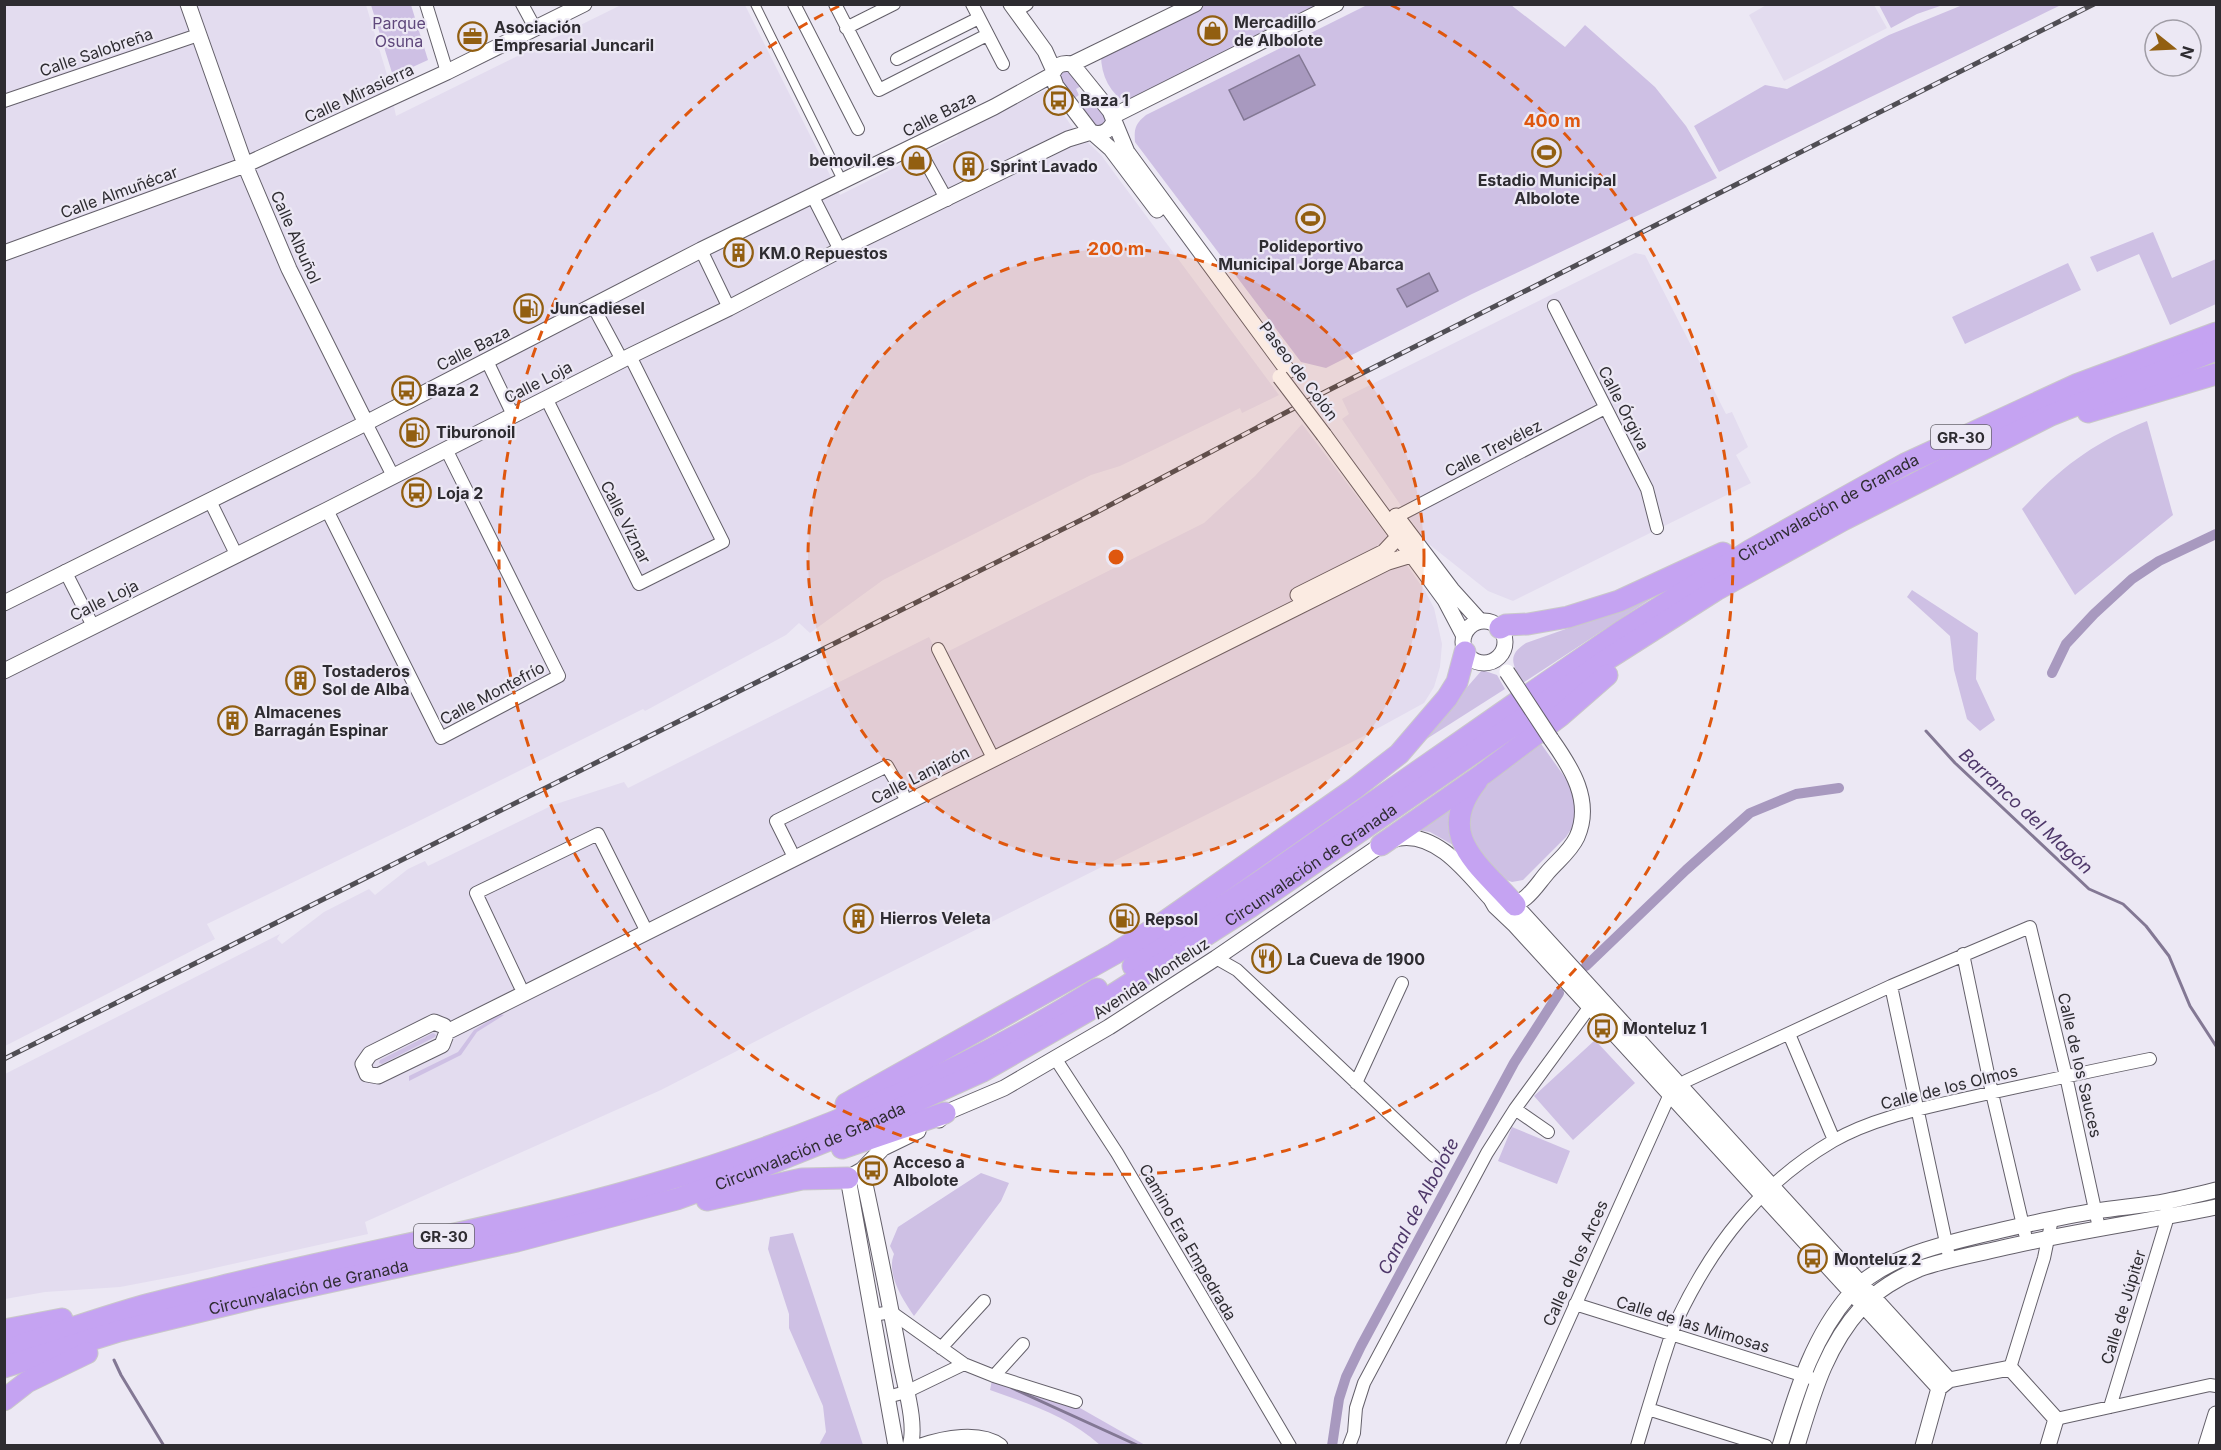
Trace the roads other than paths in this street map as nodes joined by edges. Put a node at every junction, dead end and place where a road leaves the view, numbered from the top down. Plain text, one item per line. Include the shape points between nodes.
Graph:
1 (188, 4) edge
2 (426, 4) edge
3 (522, 4) edge
4 (584, 4) edge
5 (755, 4) edge
6 (794, 4) edge
7 (835, 4) edge
8 (894, 4) edge
9 (972, 4) edge
10 (1195, 4) edge
11 (1336, 4) edge
12 (1018, 7) edge
13 (869, 10) edge
14 (979, 18) junction
15 (535, 28) junction
16 (846, 28) junction
17 (987, 34) junction
18 (198, 35) junction
19 (897, 59) dead end
20 (1003, 64) dead end
21 (1060, 68) junction
22 (447, 72) junction
23 (4, 101) edge
24 (1113, 119) junction
25 (858, 129) dead end
26 (1093, 133) junction
27 (917, 146) junction
28 (245, 165) junction
29 (843, 182) junction
30 (813, 197) junction
31 (947, 200) junction
32 (701, 250) junction
33 (840, 250) junction
34 (4, 254) edge
35 (593, 306) junction
36 (1554, 306) dead end
37 (729, 308) junction
38 (2217, 320) edge
39 (2217, 333) edge
40 (2217, 350) edge
41 (626, 358) junction
42 (487, 361) junction
43 (2131, 365) junction
44 (1284, 374) junction
45 (2217, 374) edge
46 (2217, 387) edge
47 (2169, 389) junction
48 (546, 398) junction
49 (1605, 408) junction
50 (513, 415) junction
51 (366, 423) junction
52 (2032, 425) junction
53 (1327, 432) junction
54 (446, 449) junction
55 (393, 476) junction
56 (210, 501) junction
57 (327, 510) junction
58 (1396, 516) junction
59 (1798, 523) junction
60 (1657, 528) dead end
61 (1398, 537) junction
62 (1411, 555) junction
63 (237, 556) junction
64 (65, 572) junction
65 (1736, 578) junction
66 (4, 603) edge
67 (1490, 625) junction
68 (93, 626) junction
69 (1465, 644) junction
70 (938, 649) dead end
71 (1496, 660) junction
72 (4, 671) edge
73 (1528, 705) junction
74 (990, 752) junction
75 (1483, 774) junction
76 (903, 794) junction
77 (1381, 845) junction
78 (791, 851) junction
79 (1494, 892) junction
80 (1517, 906) junction
81 (646, 929) junction
82 (1963, 954) junction
83 (1216, 958) junction
84 (1402, 983) dead end
85 (520, 986) junction
86 (1891, 986) junction
87 (1594, 1001) junction
88 (445, 1029) junction
89 (1789, 1034) junction
90 (1055, 1058) junction
91 (2150, 1059) dead end
92 (2066, 1076) junction
93 (1356, 1083) junction
94 (1675, 1090) junction
95 (1992, 1093) junction
96 (1515, 1109) junction
97 (1918, 1110) junction
98 (945, 1113) junction
99 (1548, 1132) dead end
100 (1834, 1140) junction
101 (755, 1152) junction
102 (1434, 1156) dead end
103 (855, 1174) junction
104 (732, 1179) junction
105 (1766, 1190) junction
106 (2217, 1190) edge
107 (677, 1199) junction
108 (2217, 1207) edge
109 (2167, 1209) junction
110 (2097, 1211) junction
111 (2052, 1220) junction
112 (2023, 1226) junction
113 (2099, 1228) junction
114 (2049, 1238) junction
115 (1947, 1243) junction
116 (2027, 1243) junction
117 (1950, 1260) junction
118 (885, 1277) junction
119 (867, 1281) junction
120 (1856, 1288) junction
121 (251, 1299) junction
122 (984, 1301) dead end
123 (1868, 1302) junction
124 (1575, 1304) junction
125 (131, 1310) junction
126 (891, 1312) junction
127 (873, 1316) junction
128 (4, 1330) edge
129 (1672, 1334) junction
130 (1023, 1344) dead end
131 (941, 1348) junction
132 (4, 1351) edge
133 (964, 1364) junction
134 (4, 1367) edge
135 (2010, 1368) junction
136 (1802, 1375) junction
137 (994, 1376) junction
138 (1818, 1380) junction
139 (1944, 1384) junction
140 (2217, 1386) edge
141 (906, 1392) junction
142 (887, 1397) junction
143 (4, 1400) edge
144 (1076, 1402) dead end
145 (2110, 1407) junction
146 (1648, 1408) junction
147 (2217, 1414) edge
148 (2056, 1419) junction
149 (896, 1446) edge
150 (902, 1446) edge
151 (910, 1446) edge
152 (921, 1446) edge
153 (1000, 1446) edge
154 (1290, 1446) edge
155 (1349, 1446) edge
156 (1512, 1446) edge
157 (1637, 1446) edge
158 (1766, 1446) edge
159 (1780, 1446) edge
160 (1797, 1446) edge
161 (1923, 1446) edge
162 (2048, 1446) edge
163 (2206, 1446) edge

1 - 18 street, Calle Albuñol
2 - 22 street
3 - 15 street
4 - 15 street, Calle Mirasierra
5 - 29 street
6 - 25 street
7 - 16 street
8 - 13 street
9 - 14 street
10 - 21 street, Calle Baza
11 - 24 street, Calle Loja
12 - 21 street
13 - 16 street
14 - 17 street
14 - 19 street
15 - 22 street, Calle Mirasierra
16 - 17 street via 879,90
17 - 20 street
18 - 23 street, Calle Salobreña
18 - 28 street, Calle Albuñol
21 - 24 street, Paseo de Colón
21 - 26 street, Paseo de Colón via 1056,86
21 - 27 street, Calle Baza
22 - 28 street, Calle Mirasierra
24 - 26 street, Calle Loja via 1103,133
24 - 44 street, Paseo de Colón via 1126,152
26 - 31 street, Calle Loja via 1068,139
26 - 44 street, Paseo de Colón via 1111,148
27 - 29 street, Calle Baza
27 - 31 street
28 - 34 street, Calle Almuñécar
28 - 51 street, Calle Albuñol via 289,268
29 - 30 street, Calle Baza
30 - 32 street, Calle Baza
30 - 33 street
31 - 33 street, Calle Loja
32 - 35 street, Calle Baza
32 - 37 street
33 - 37 street, Calle Loja
35 - 41 street
35 - 42 street, Calle Baza
36 - 49 street, Calle Órgiva
37 - 41 street, Calle Loja
38 - 43 highway via 2148,350
39 - 43 highway, Circunvalación de Granada / GR-30
40 - 52 highway, Circunvalación de Granada / GR-30
41 - 48 street, Calle Loja
41 - 48 street, Calle Víznar via 723,542 639,584
42 - 50 street
42 - 51 street, Calle Baza
43 - 59 highway, Circunvalación de Granada / GR-30 via 1997,420 1905,464
44 - 53 street, Paseo de Colón, bridge
45 - 47 highway
46 - 47 highway
47 - 52 highway via 2053,424
48 - 50 street, Calle Loja
49 - 58 street, Calle Trevélez
49 - 60 street, Calle Órgiva via 1647,489
50 - 54 street, Calle Loja
51 - 55 street, Calle Albuñol
51 - 56 street, Calle Baza
52 - 65 highway, Circunvalación de Granada / GR-30
53 - 58 street, Paseo de Colón
53 - 61 street, Paseo de Colón
54 - 55 street, Calle Loja
54 - 57 street, Calle Montefrío via 559,676 441,738
55 - 57 street, Calle Loja
56 - 63 street
56 - 64 street, Calle Baza
57 - 63 street, Calle Loja
58 - 67 street, Paseo de Colón via 1452,590
59 - 67 highway via 1775,528 1619,601 1568,617
59 - 73 highway, Circunvalación de Granada / GR-30 via 1672,599
61 - 62 street, Paseo de Colón
61 - 74 street, Calle Lanjarón via 1384,552
62 - 69 street, Paseo de Colón via 1445,600
62 - 81 street, Calle Lanjarón via 1388,562
63 - 68 street, Calle Loja
64 - 66 street, Calle Baza
64 - 68 street
65 - 73 highway, Circunvalación de Granada / GR-30
65 - 75 highway via 1720,596 1642,648
67 - 69 street via 1470,627
67 - 71 street via 1506,641
68 - 72 street, Calle Loja
69 - 71 street via 1476,662
69 - 101 highway via 1457,682 1418,734 1399,754 1321,813 1114,954 854,1100 772,1138
70 - 74 street
71 - 80 street, bridge via 1567,762 1581,797 1583,816 1577,837 1563,857
73 - 101 highway, Circunvalación de Granada / GR-30 via 1079,1000 905,1092
73 - 104 highway, Circunvalación de Granada / GR-30 via 1250,907 1038,1041 915,1103
74 - 76 street, Calle Lanjarón
75 - 77 highway
75 - 79 highway via 1471,789 1458,823 1467,851
76 - 78 street, Calle Lanjarón
76 - 78 street, Calle Lanjarón via 887,766 776,821
77 - 79 street, Avenida Monteluz via 1398,838 1426,841
77 - 83 street, Avenida Monteluz
78 - 81 street, Calle Lanjarón
79 - 80 street, Avenida Monteluz via 1495,906
79 - 80 highway via 1515,889
80 - 87 street, Avenida Monteluz
81 - 85 street, Calle Lanjarón
81 - 85 street via 598,834 476,893
81 - 88 street, Calle Lanjarón
82 - 86 street
82 - 92 street, Calle de los Sauces via 2030,927
82 - 95 street
83 - 90 street, Avenida Monteluz
83 - 93 street via 1237,970
84 - 93 street
85 - 88 street, Calle Lanjarón
86 - 89 street
86 - 97 street
87 - 94 street, Avenida Monteluz
87 - 96 street
88 - 88 street, Calle Lanjarón via 434,1022 370,1054 363,1064 367,1074 378,1076 442,1045
89 - 94 street
89 - 100 street
90 - 98 street, Avenida Monteluz via 1004,1088
90 - 154 street, Camino Era Empedrada via 1117,1153
91 - 92 street, Calle de los Olmos
92 - 95 street, Calle de los Olmos
92 - 110 street, Calle de los Sauces
93 - 102 street
94 - 105 street, Avenida Monteluz
94 - 124 street, Calle de los Arces
95 - 97 street, Calle de los Olmos
95 - 112 street
96 - 99 street
96 - 155 street via 1486,1153 1364,1383
97 - 100 street, Calle de los Olmos
97 - 115 street
98 - 103 street, Avenida Monteluz via 938,1121 883,1148
98 - 104 highway via 754,1178
100 - 105 street, Calle de los Olmos
101 - 125 highway, Circunvalación de Granada / GR-30 via 543,1213
103 - 107 highway via 802,1179 708,1200
103 - 118 street
103 - 119 street
104 - 107 highway, Circunvalación de Granada / GR-30
105 - 120 street, Avenida Monteluz
105 - 129 street, Calle de los Olmos via 1717,1247
106 - 109 street
107 - 121 highway, Circunvalación de Granada / GR-30 via 517,1241
108 - 109 street
109 - 110 street
109 - 113 street
109 - 145 street, Calle de Júpiter
110 - 111 street
110 - 113 street, Calle de los Sauces
111 - 112 street
111 - 114 street
112 - 115 street
112 - 116 street
113 - 114 street
114 - 116 street
114 - 135 street
115 - 117 street
115 - 120 street via 1907,1256
116 - 117 street
117 - 123 street via 1918,1270
118 - 119 street
118 - 126 street
119 - 127 street
120 - 123 street, Avenida Monteluz
120 - 136 street via 1827,1324
121 - 134 highway, Circunvalación de Granada / GR-30 via 118,1331
121 - 143 highway via 226,1312 92,1351 27,1382
122 - 131 street
123 - 138 street via 1833,1346
123 - 139 street, Avenida Monteluz
124 - 129 street, Calle de las Mimosas
124 - 156 street, Calle de los Arces
125 - 128 highway via 108,1309
125 - 132 highway, Circunvalación de Granada / GR-30
126 - 127 street
126 - 131 street
126 - 141 street
127 - 142 street
129 - 136 street, Calle de las Mimosas
129 - 146 street, Calle de los Olmos
130 - 137 street
131 - 133 street
133 - 137 street
133 - 141 street
135 - 139 street
135 - 148 street
136 - 138 street, Calle de las Mimosas
136 - 159 street
137 - 144 street
138 - 160 street
139 - 161 street
140 - 145 street
141 - 142 street
141 - 151 street via 914,1436
142 - 149 street
145 - 148 street
146 - 157 street, Calle de los Olmos
146 - 158 street
147 - 163 street
148 - 162 street
150 - 151 street
152 - 153 street via 977,1436

